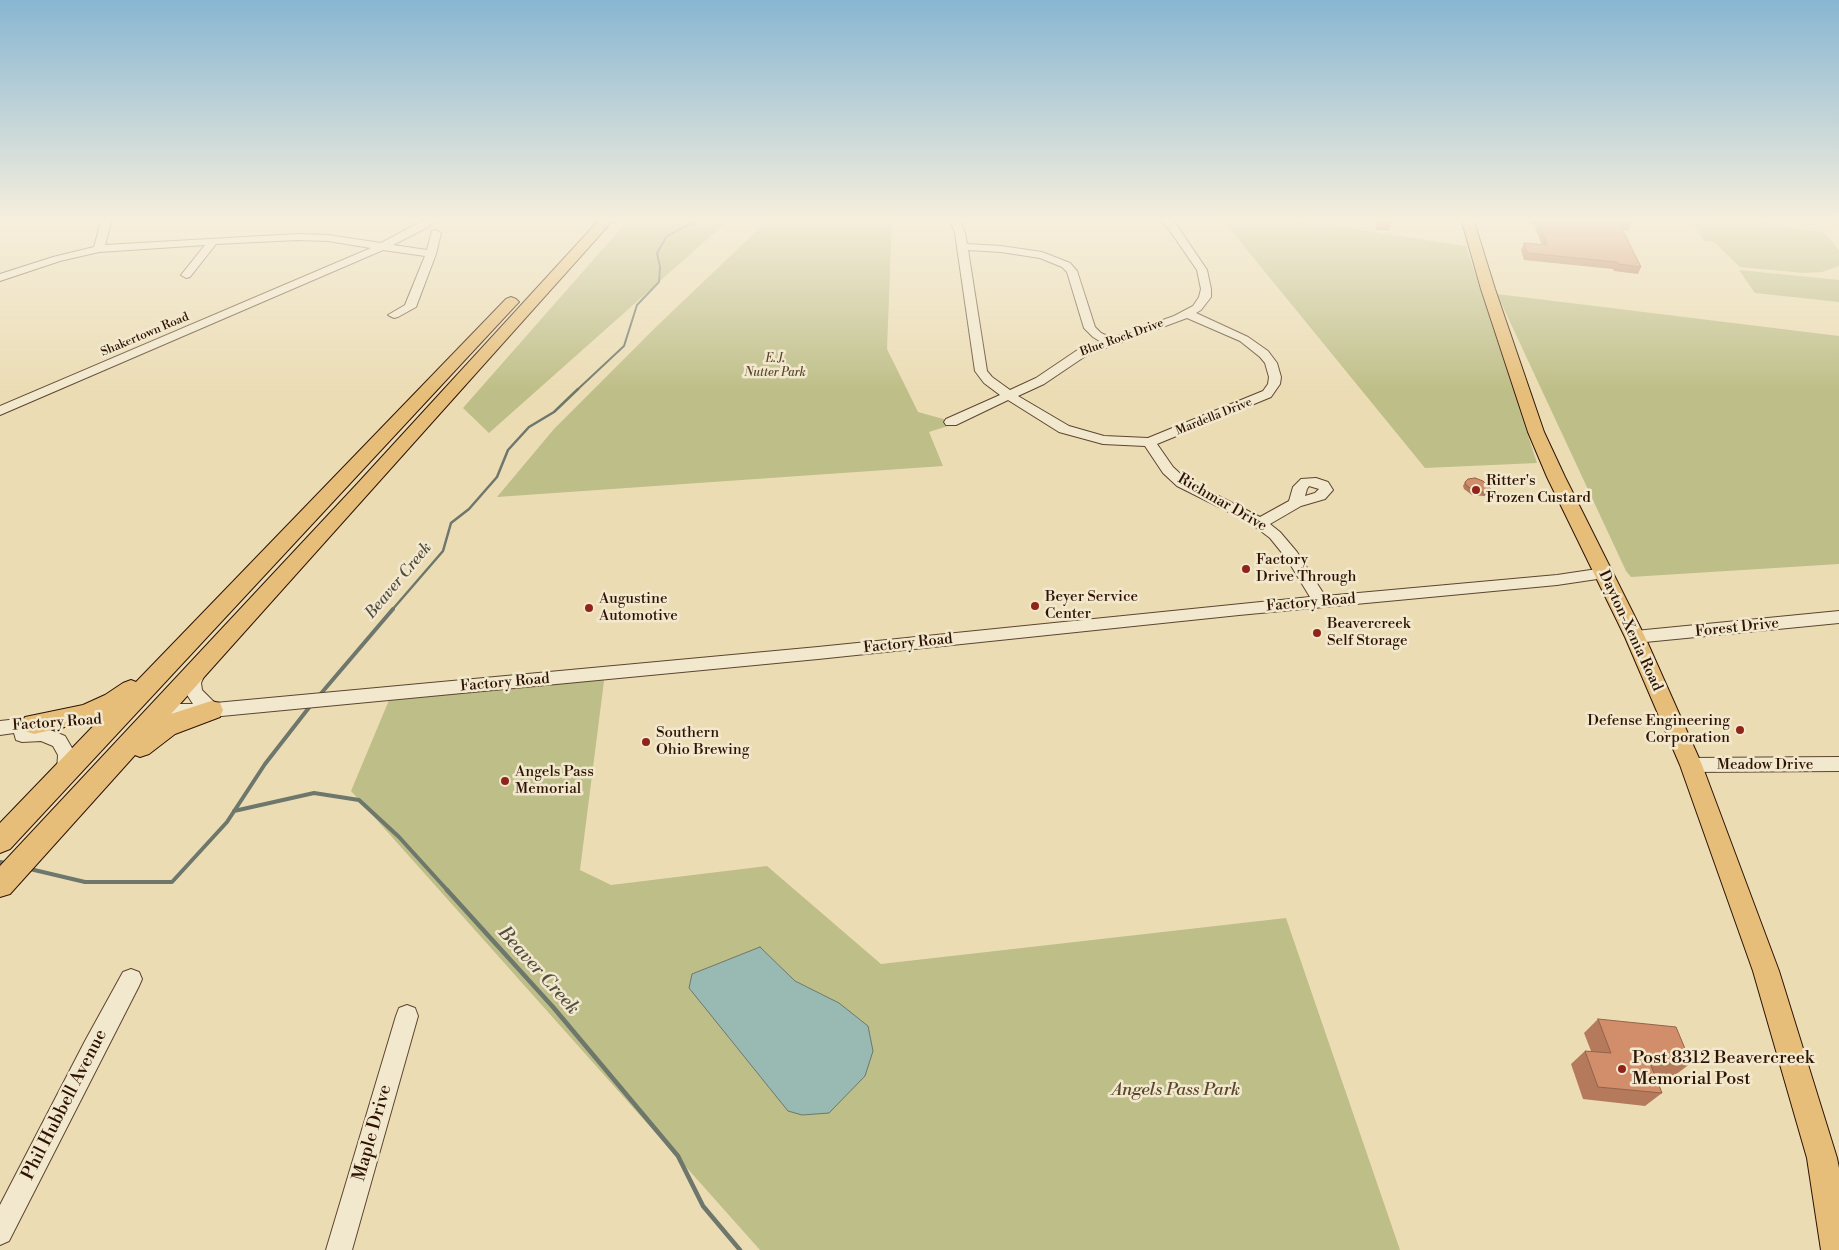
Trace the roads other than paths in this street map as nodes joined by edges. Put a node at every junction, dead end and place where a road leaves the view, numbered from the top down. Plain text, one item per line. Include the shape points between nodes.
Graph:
1 (315, 276) edge
2 (422, 276) edge
3 (536, 276) edge
4 (555, 276) edge
5 (966, 276) edge
6 (1074, 276) edge
7 (1204, 276) edge
8 (1484, 276) edge
9 (1188, 314) junction
10 (394, 315) dead end
11 (1109, 341) junction
12 (1010, 396) junction
13 (0, 411) edge
14 (951, 422) dead end
15 (1149, 442) junction
16 (334, 489) junction
17 (1296, 504) dead end
18 (1260, 523) junction
19 (1604, 573) junction
20 (247, 578) junction
21 (1321, 602) junction
22 (1839, 617) edge
23 (1635, 637) junction
24 (201, 665) junction
25 (211, 710) junction
26 (158, 711) junction
27 (114, 719) junction
28 (34, 724) junction
29 (0, 728) edge
30 (0, 736) edge
31 (1839, 764) edge
32 (1691, 765) junction
33 (66, 771) junction
34 (43, 824) junction
35 (0, 841) edge
36 (0, 852) edge
37 (0, 874) edge
38 (0, 885) edge
39 (0, 899) edge
40 (131, 979) dead end
41 (406, 1016) dead end
42 (1831, 1160) edge
43 (0, 1232) edge
44 (339, 1250) edge
45 (1837, 1250) edge

1 - 13 street, Shakertown Road
2 - 10 street via 410,307
3 - 16 highway
4 - 24 highway
5 - 12 street via 980,368 988,380
6 - 11 street via 1090,328
7 - 9 street, Blue Rock Drive via 1205,297
8 - 19 main road, Dayton-Xenia Road via 1536,432
9 - 11 street, Blue Rock Drive
9 - 15 street, Mardella Drive via 1255,346 1271,362 1274,384 1259,399
11 - 12 street, Blue Rock Drive via 1077,354 1040,381
12 - 14 street, Blue Rock Drive
12 - 15 street via 1052,423 1077,434 1111,441
15 - 18 street, Richmar Drive via 1168,470 1182,483
16 - 20 highway
16 - 24 highway via 347,487 347,493 221,631
16 - 26 highway via 316,514 160,680 152,698
17 - 18 street
18 - 21 street, Richmar Drive via 1286,547
19 - 21 street, Factory Road
19 - 23 main road, Dayton-Xenia Road
20 - 27 highway
20 - 28 highway via 227,590 123,696 88,713
21 - 25 street, Factory Road
22 - 23 street, Forest Drive
23 - 32 main road, Dayton-Xenia Road
24 - 25 street via 192,683 193,690
24 - 26 highway
25 - 26 street, Factory Road
25 - 34 highway via 183,719 150,738
26 - 34 highway
27 - 28 street, Factory Road
27 - 33 highway
27 - 34 highway via 104,758
28 - 29 street, Factory Road
30 - 33 street, Factory Road via 42,734 58,741 67,756
31 - 32 street, Meadow Drive
32 - 42 main road, Dayton-Xenia Road
33 - 34 highway via 47,801
34 - 35 highway
34 - 36 highway
34 - 37 highway
34 - 38 highway
34 - 39 highway
40 - 43 street, Phil Hubbell Avenue
41 - 44 street, Maple Drive
42 - 45 main road, Dayton-Xenia Road

